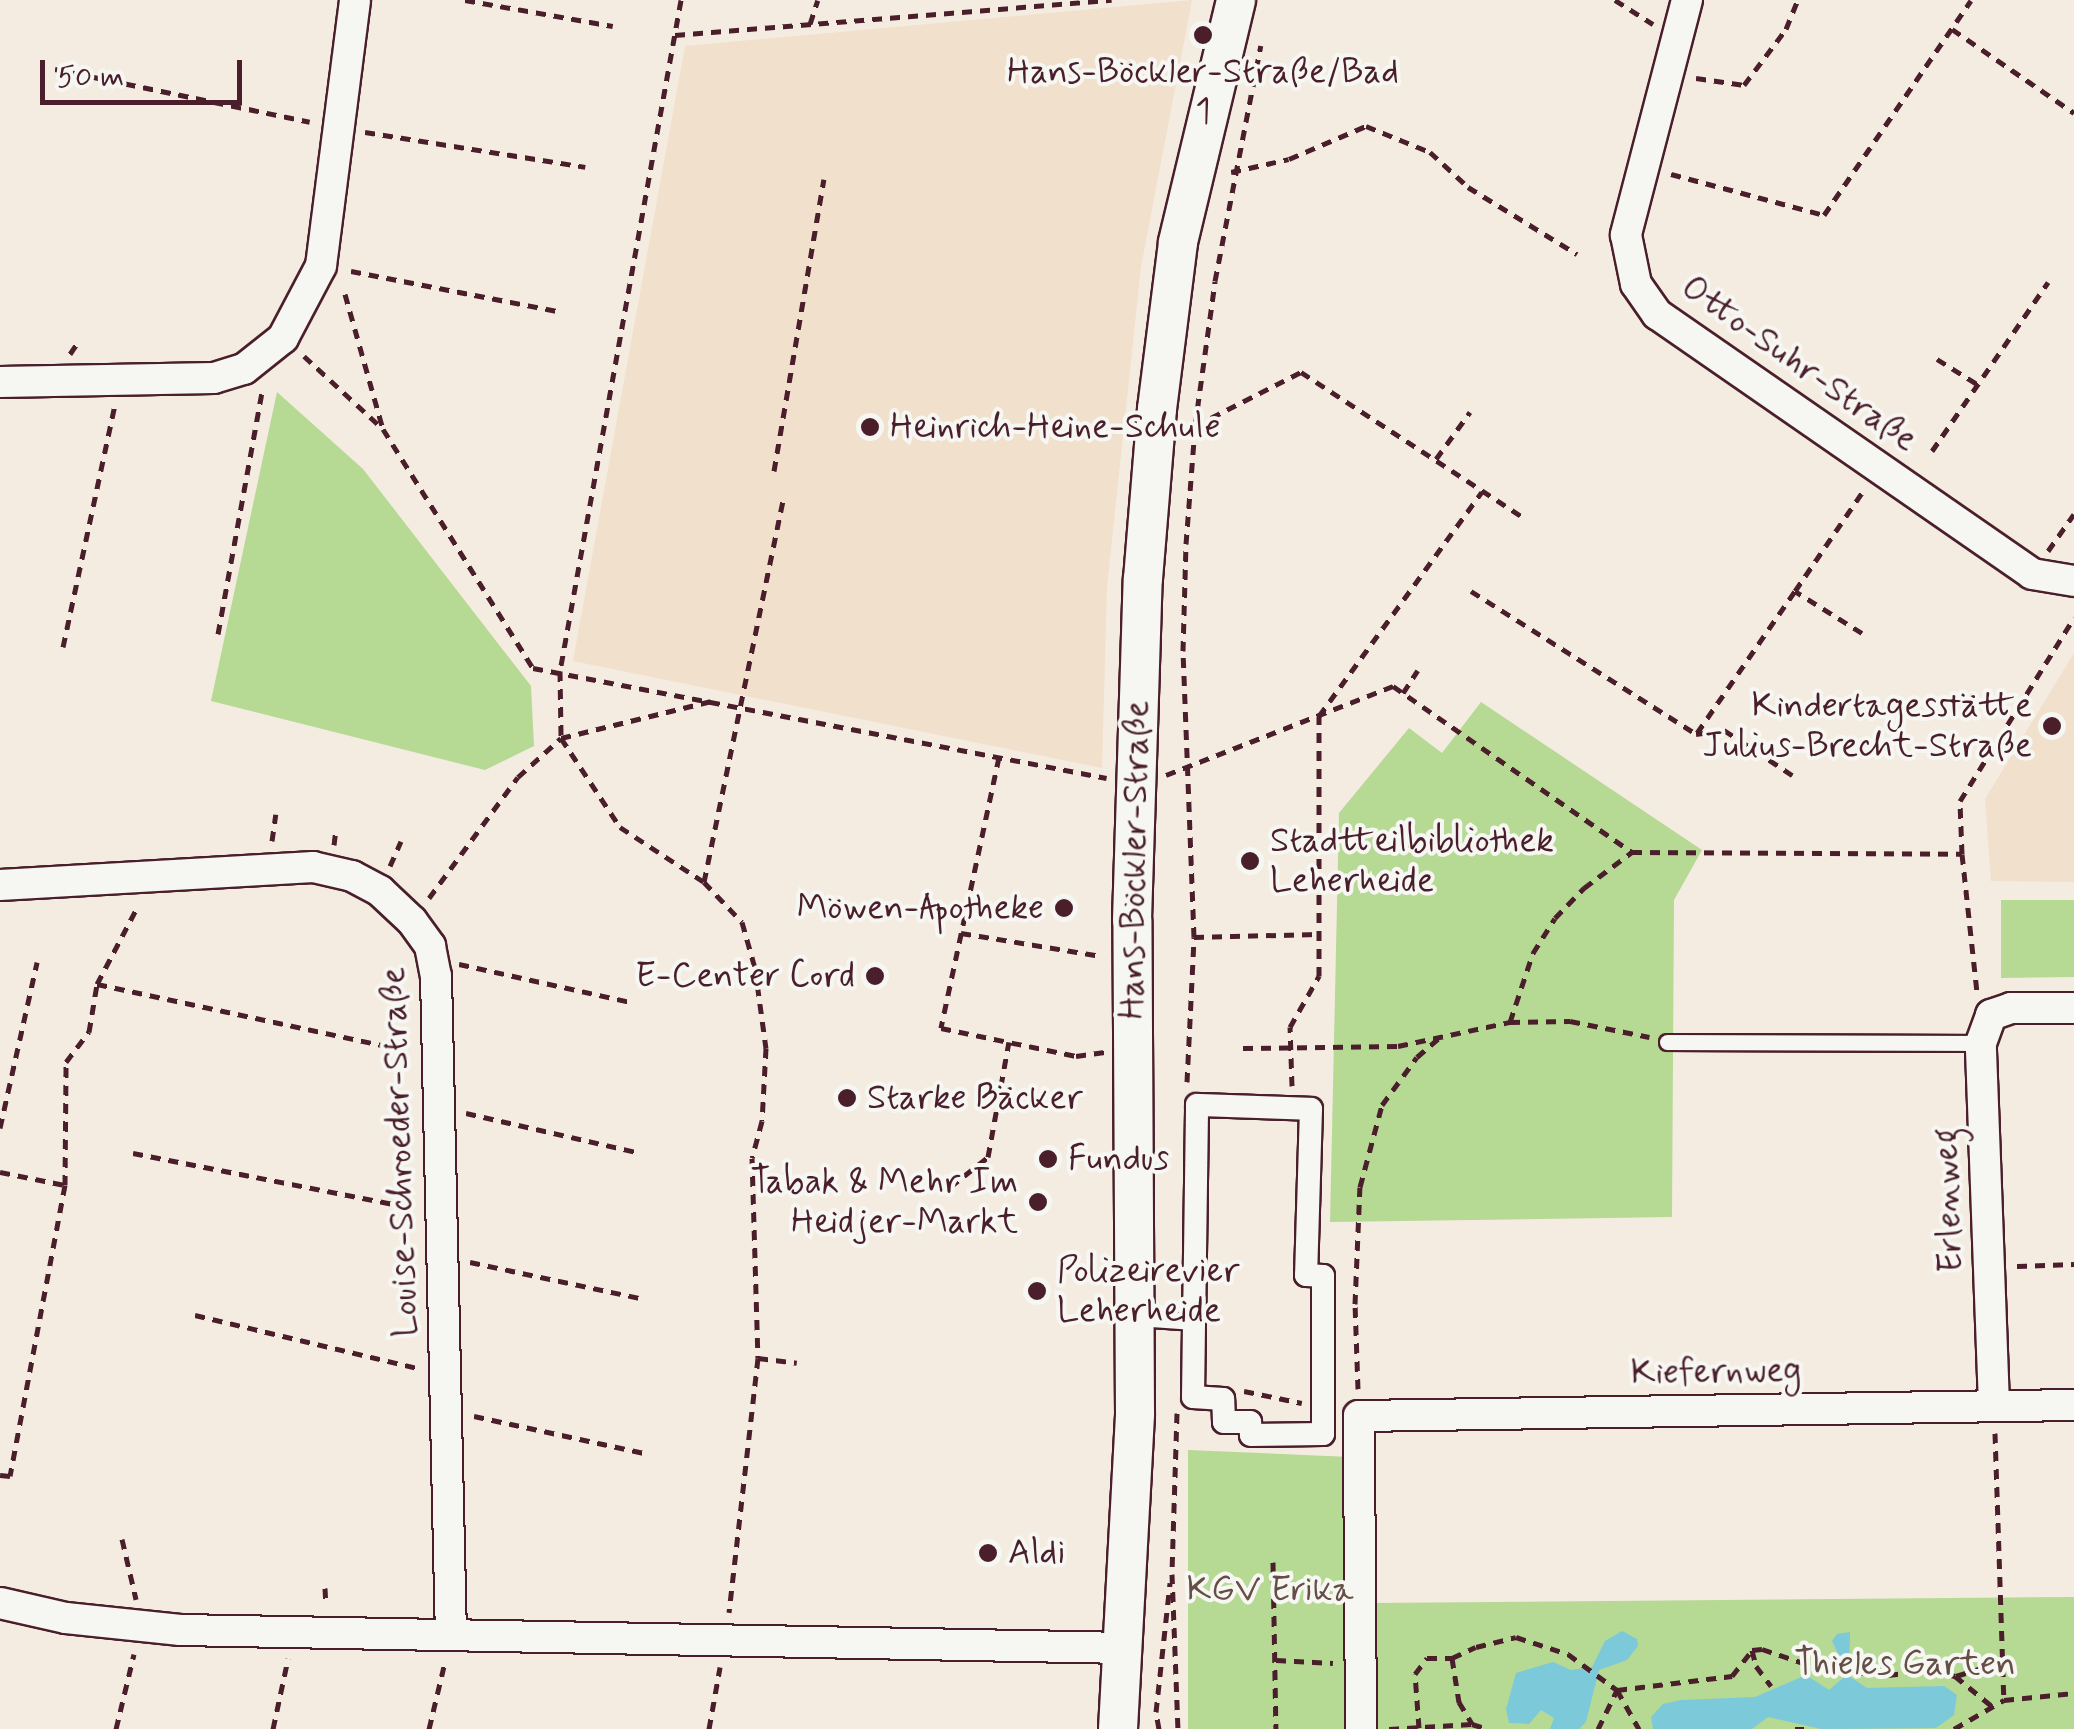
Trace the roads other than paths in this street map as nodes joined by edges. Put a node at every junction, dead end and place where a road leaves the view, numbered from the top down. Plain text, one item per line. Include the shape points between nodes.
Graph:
1 (355, 0) edge
2 (1236, 0) edge
3 (1687, 0) edge
4 (0, 382) edge
5 (2074, 581) edge
6 (0, 886) edge
7 (2074, 1008) edge
8 (1994, 1022) junction
9 (1667, 1042) road end
10 (1133, 1318) junction
11 (1194, 1322) junction
12 (1994, 1404) junction
13 (2074, 1405) edge
14 (0, 1603) edge
15 (452, 1635) junction
16 (1125, 1648) junction
17 (1118, 1729) edge
18 (1361, 1729) edge

1 - 4 street via 321,266 276,345 244,369 214,378
2 - 10 street, Hans-Böckler-Straße via 1178,242 1143,579 1134,784
3 - 5 street, Otto-Suhr-Straße via 1626,235 1636,284 1657,314 2032,574
6 - 15 street, Louise-Schroeder-Straße via 313,867 366,883 412,921 430,946
7 - 8 street
8 - 9 lane
8 - 12 street, Erlenweg
10 - 11 lane
10 - 16 street, Hans-Böckler-Straße via 1136,1412
11 - 11 street via 1197,1105 1311,1110 1306,1274 1323,1276 1322,1434 1251,1435 1250,1422 1224,1422 1223,1399 1193,1396
12 - 13 street, Kiefernweg
12 - 18 street, Kiefernweg via 1360,1416
14 - 15 street via 140,1626
15 - 16 street
16 - 17 street, Hans-Böckler-Straße

